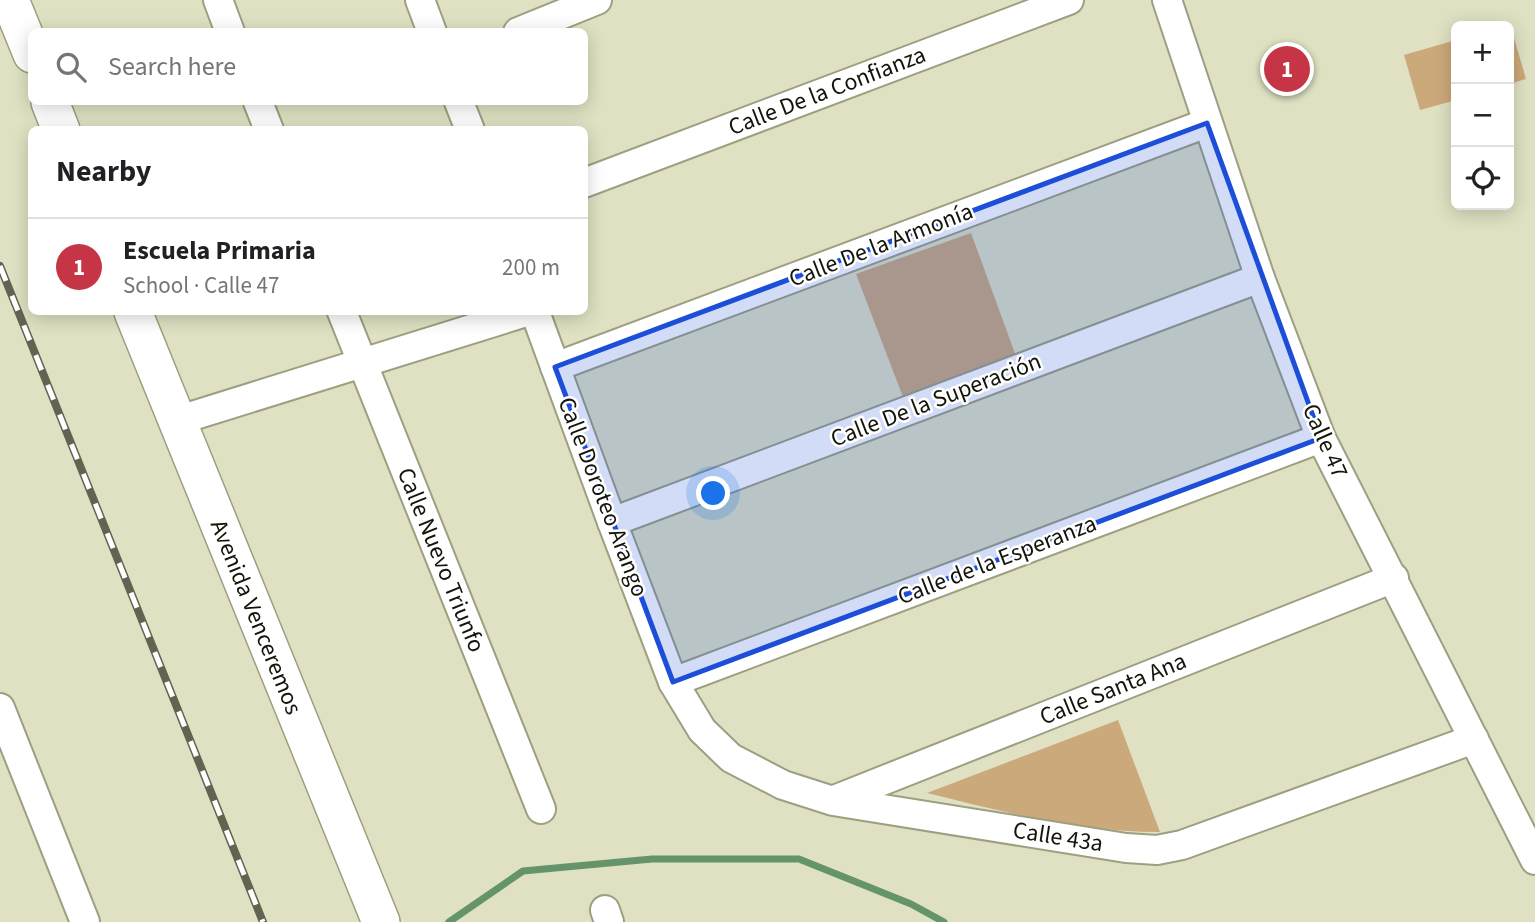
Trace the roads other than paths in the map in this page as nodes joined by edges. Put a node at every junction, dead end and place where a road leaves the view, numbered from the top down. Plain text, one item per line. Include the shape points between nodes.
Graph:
1 (10, 0) edge
2 (218, 0) edge
3 (420, 0) edge
4 (597, 0) edge
5 (1069, 0) edge
6 (1167, 0) edge
7 (228, 28) edge
8 (430, 28) edge
9 (528, 28) edge
10 (28, 44) edge
11 (51, 105) edge
12 (259, 105) edge
13 (460, 105) edge
14 (1207, 123) junction
15 (59, 126) edge
16 (267, 126) edge
17 (468, 126) edge
18 (588, 181) edge
19 (1260, 278) junction
20 (134, 315) edge
21 (343, 315) edge
22 (516, 315) edge
23 (536, 315) edge
24 (362, 363) junction
25 (555, 367) junction
26 (176, 421) junction
27 (1321, 438) junction
28 (612, 522) junction
29 (1394, 578) junction
30 (673, 682) junction
31 (0, 708) edge
32 (1474, 739) junction
33 (833, 801) junction
34 (541, 809) dead end
35 (1535, 860) edge
36 (85, 922) edge
37 (381, 922) edge

1 - 10 street
2 - 7 street
3 - 8 street
4 - 9 street
5 - 18 street, Calle De la Confianza
6 - 14 street, Calle 47
11 - 15 street
12 - 16 street
13 - 17 street
14 - 19 street, Calle 47
14 - 25 street, Calle De la Armonía
19 - 27 street, Calle 47
19 - 28 street, Calle De la Superación
20 - 26 street, Avenida Venceremos
21 - 24 street, Calle Nuevo Triunfo
22 - 24 street
23 - 25 street, Calle Doroteo Arango
24 - 26 street
24 - 34 street, Calle Nuevo Triunfo
25 - 28 street, Calle Doroteo Arango
26 - 37 street, Avenida Venceremos
27 - 29 street, Calle 47
27 - 30 street, Calle de la Esperanza
28 - 30 street, Calle Doroteo Arango
29 - 32 street, Calle 47
29 - 33 street, Calle Santa Ana
30 - 33 street, Calle 43a via 702,730 731,758 783,785
31 - 36 street
32 - 33 street, Calle 43a via 1182,845 1157,850
32 - 35 street, Calle 47

